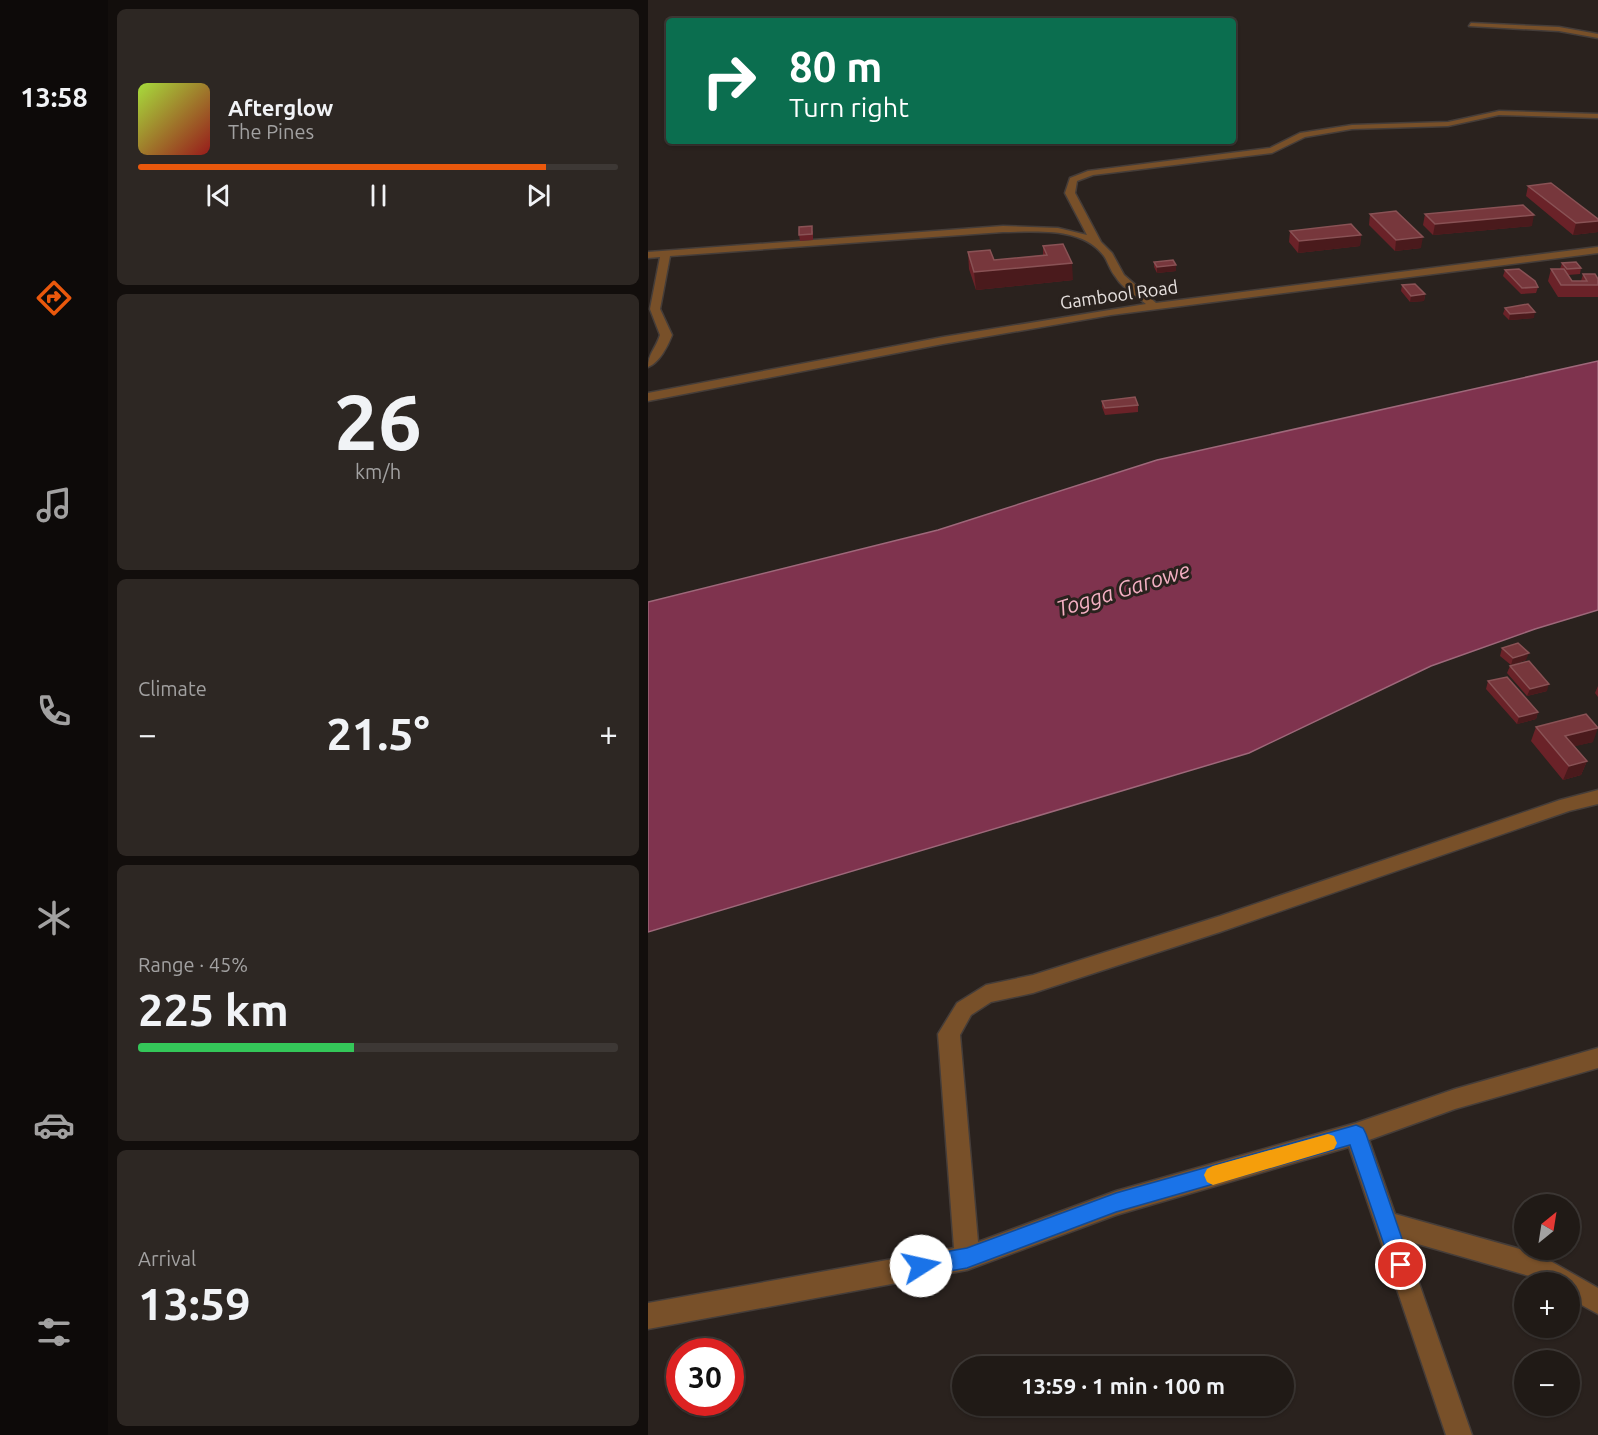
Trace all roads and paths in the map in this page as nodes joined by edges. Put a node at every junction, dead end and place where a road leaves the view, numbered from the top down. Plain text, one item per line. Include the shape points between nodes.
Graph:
1 (1471, 24) dead end
2 (1598, 36) edge
3 (1598, 116) edge
4 (1097, 244) junction
5 (1598, 250) edge
6 (666, 254) junction
7 (648, 255) edge
8 (1155, 307) junction
9 (652, 310) edge
10 (648, 364) edge
11 (648, 397) edge
12 (1598, 797) edge
13 (1598, 1058) edge
14 (1356, 1134) junction
15 (1386, 1223) junction
16 (967, 1258) junction
17 (1549, 1272) edge
18 (1580, 1291) edge
19 (1598, 1302) edge
20 (648, 1316) edge
21 (1459, 1435) edge

1 - 2 street via 1559,29
3 - 4 street via 1499,113 1448,124 1352,127 1303,135 1272,150 1091,173 1073,180 1070,193
4 - 6 street via 1063,232 1003,229
4 - 8 street via 1107,253 1120,278
5 - 8 street, Gambool Road
6 - 7 street
6 - 9 street
8 - 11 street, Gambool Road via 890,350
9 - 10 street via 666,335
12 - 16 street via 1220,924 1033,984 986,994 964,1009 949,1034
13 - 14 street via 1455,1099
14 - 15 street
14 - 16 street via 1116,1203
15 - 17 street
15 - 21 street
16 - 20 street
18 - 19 street

